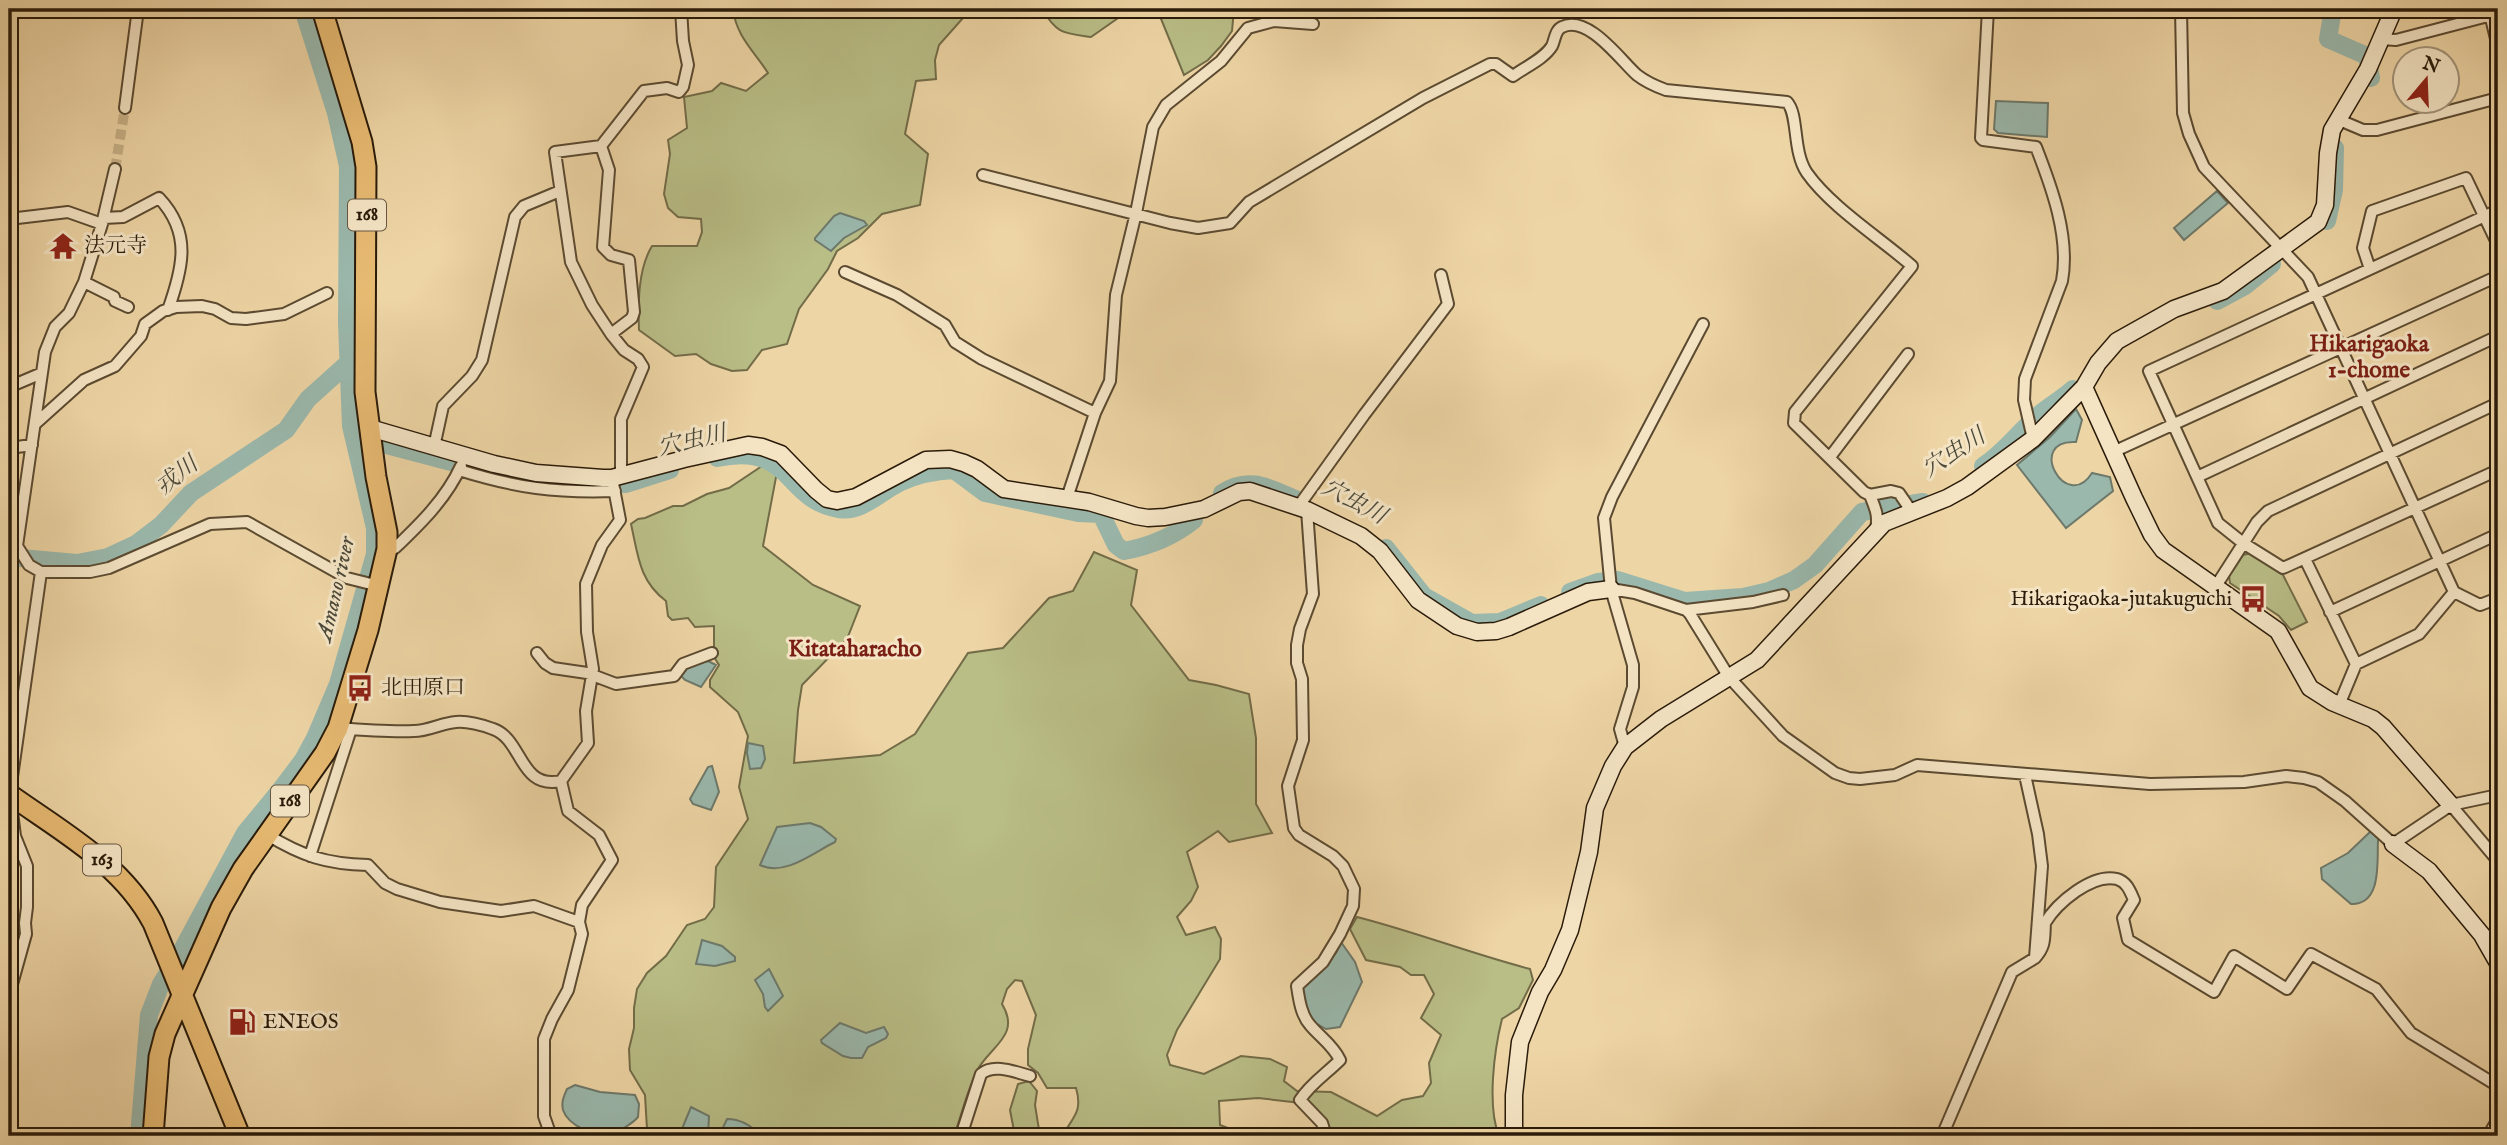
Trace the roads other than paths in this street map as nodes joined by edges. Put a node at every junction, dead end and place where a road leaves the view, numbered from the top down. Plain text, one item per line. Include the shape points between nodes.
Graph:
1 (138, 9) edge
2 (322, 9) edge
3 (681, 9) edge
4 (1988, 9) edge
5 (2181, 9) edge
6 (2394, 9) edge
7 (1313, 24) dead end
8 (2381, 39) junction
9 (2498, 47) edge
10 (2498, 99) edge
11 (125, 108) tunnel mouth
12 (2337, 119) junction
13 (601, 146) junction
14 (115, 169) tunnel mouth
15 (983, 175) dead end
16 (560, 191) junction
17 (2498, 210) edge
18 (1136, 213) junction
19 (2485, 216) junction
20 (9, 219) edge
21 (103, 221) junction
22 (2498, 245) edge
23 (2281, 248) junction
24 (2371, 269) junction
25 (845, 272) dead end
26 (1441, 275) dead end
27 (2498, 276) edge
28 (84, 282) junction
29 (327, 293) dead end
30 (2316, 294) junction
31 (128, 307) dead end
32 (168, 310) junction
33 (1703, 324) dead end
34 (611, 334) junction
35 (2498, 336) edge
36 (2340, 348) junction
37 (1908, 354) dead end
38 (42, 373) junction
39 (9, 387) edge
40 (2084, 387) junction
41 (2365, 399) junction
42 (2498, 403) edge
43 (1095, 413) junction
44 (35, 424) junction
45 (2173, 424) junction
46 (370, 428) junction
47 (2033, 439) junction
48 (32, 445) junction
49 (434, 447) junction
50 (9, 448) edge
51 (2113, 452) junction
52 (2390, 454) junction
53 (1830, 457) junction
54 (462, 464) junction
55 (2498, 471) edge
56 (2197, 477) junction
57 (616, 482) junction
58 (1870, 495) junction
59 (1067, 498) junction
60 (1302, 509) junction
61 (2415, 509) junction
62 (1912, 512) junction
63 (1875, 531) junction
64 (2498, 534) edge
65 (2243, 543) junction
66 (14, 546) edge
67 (387, 549) junction
68 (2305, 559) junction
69 (2440, 561) junction
70 (41, 572) junction
71 (379, 586) junction
72 (2216, 586) junction
73 (1611, 589) junction
74 (2454, 592) junction
75 (1783, 595) dead end
76 (2498, 598) edge
77 (1686, 610) junction
78 (2330, 612) junction
79 (537, 653) dead end
80 (712, 653) dead end
81 (2356, 664) junction
82 (593, 675) junction
83 (1729, 677) junction
84 (2340, 705) junction
85 (344, 729) junction
86 (1626, 747) junction
87 (2025, 775) junction
88 (561, 781) junction
89 (2498, 795) edge
90 (9, 800) edge
91 (2451, 805) junction
92 (266, 834) junction
93 (2393, 844) junction
94 (310, 856) junction
95 (2498, 861) edge
96 (579, 922) junction
97 (2035, 958) junction
98 (2498, 964) edge
99 (179, 987) junction
100 (9, 995) edge
101 (1030, 1076) dead end
102 (2498, 1086) edge
103 (2498, 1119) edge
104 (153, 1136) edge
105 (240, 1136) edge
106 (551, 1136) edge
107 (961, 1136) edge
108 (1326, 1136) edge
109 (1514, 1136) edge
110 (1942, 1136) edge
111 (2488, 1136) edge

1 - 11 street
2 - 46 highway, 168 via 366,167 365,392
3 - 13 street via 688,65 683,87 679,92 667,88 644,91
4 - 47 street via 1981,138 2036,147 2049,180 2063,243 2062,281 2025,379 2024,400
5 - 23 street via 2183,113 2189,134 2204,167
6 - 8 street
7 - 18 street via 1274,21 1248,28 1221,61 1166,105 1153,127
8 - 9 street via 2396,40 2488,16
8 - 12 street
10 - 12 street via 2377,130 2363,130
12 - 23 street via 2328,153 2323,214
13 - 16 street via 555,152
13 - 34 street via 609,170 603,247 611,255 629,260 634,312
14 - 21 street
15 - 18 street
16 - 34 street via 571,261
16 - 49 street via 524,206 515,217 482,360 443,406
17 - 19 street
18 - 43 street via 1115,295 1110,381
18 - 53 street via 1198,228 1230,223 1249,202 1434,92 1490,64 1513,76 1543,56 1563,26 1574,25 1596,34 1652,85 1787,102 1793,108 1800,162 1808,175 1912,266 1795,412 1794,423
19 - 22 street
19 - 24 street
19 - 24 street via 2466,177 2372,211 2363,248
20 - 21 street via 68,212
21 - 28 street
21 - 32 street via 123,217 159,198 172,212 182,269
23 - 30 street via 2308,277
23 - 40 street via 2223,291 2174,309 2117,341
24 - 30 street
25 - 43 street via 897,295 945,325 955,342 982,359
26 - 60 street via 1448,304 1364,415
27 - 36 street
28 - 31 street
28 - 38 street via 69,313 55,327 44,352
29 - 32 street via 284,314 246,319 202,306
30 - 36 street
30 - 45 street via 2149,371
32 - 44 street via 145,324 141,336 115,366 84,380
33 - 73 street via 1604,518
34 - 57 street via 643,367 621,419
35 - 41 street
36 - 41 street
36 - 45 street
37 - 53 street
38 - 39 street
38 - 44 street
40 - 47 street
40 - 51 street
41 - 52 street
41 - 56 street
42 - 52 street
43 - 59 street
44 - 48 street
45 - 51 street
45 - 56 street
46 - 49 street
46 - 67 highway, 168
47 - 62 street via 1967,487
48 - 50 street
48 - 66 street
49 - 54 street
51 - 72 street via 2163,550
52 - 61 street
52 - 65 street via 2268,512
53 - 58 street
54 - 57 street
54 - 67 street via 429,515 395,548
55 - 61 street
56 - 65 street via 2218,523
57 - 59 street via 684,458 748,445 780,454 816,490 837,501 856,498 935,459 964,463 1004,489
57 - 82 street via 620,520 601,545 584,592
58 - 62 street via 1899,493
58 - 63 street via 1878,519
59 - 60 street via 1148,518 1205,509 1250,491
60 - 73 street via 1361,536 1380,551 1418,600 1464,629 1496,631 1588,592
60 - 108 street via 1313,594 1297,645 1303,740 1288,786 1294,828 1343,866 1354,890 1353,906 1340,934 1323,962 1297,986 1308,1023 1340,1060 1308,1087 1300,1100 1322,1123
61 - 68 street
61 - 69 street
62 - 63 street
63 - 83 street via 1757,660
64 - 69 street
65 - 68 street via 2283,568
65 - 72 street
66 - 70 street
67 - 71 highway, 168
68 - 78 street
69 - 74 street
69 - 78 street
70 - 71 street via 99,570 210,524 247,522 347,578
70 - 90 street
71 - 85 highway, 168
72 - 84 street via 2278,631 2309,688
73 - 77 street
73 - 86 street via 1633,665 1633,687 1620,729
74 - 76 street via 2480,605
74 - 81 street via 2419,634
75 - 77 street
77 - 83 street
78 - 81 street
79 - 82 street via 553,668
80 - 82 street via 683,663 674,676 616,684
81 - 84 street
82 - 88 street via 586,711 588,743
83 - 86 street via 1652,725
83 - 87 street via 1783,736 1849,778 1895,775 1917,765
84 - 91 street via 2383,727
85 - 88 street via 418,732 455,722 495,729 538,780 548,784
85 - 92 highway, 168
85 - 94 street
86 - 109 street via 1595,808 1570,930 1520,1042
87 - 93 street via 2150,784 2304,778 2345,801
87 - 97 street via 2042,866
88 - 96 street via 568,811 599,835 612,860 582,905
89 - 91 street
90 - 99 highway, 163 via 104,862 127,883 143,903
90 - 100 street via 15,836 27,866 26,934
91 - 93 street
91 - 95 street
92 - 94 street
92 - 99 highway, 168
93 - 98 street via 2429,871 2482,935
94 - 96 street via 368,865 397,889 453,906 501,911 534,906
96 - 106 street via 582,934 568,990 544,1039 544,1116
97 - 102 street via 2046,942 2045,923 2067,897 2103,879 2118,879 2134,900 2123,918 2128,940 2214,992 2234,956 2287,989 2311,954 2376,989 2411,1033
97 - 110 street via 2012,972
99 - 104 highway, 168 via 159,1057
99 - 105 highway, 163
101 - 107 street via 995,1068 981,1074
103 - 111 street

